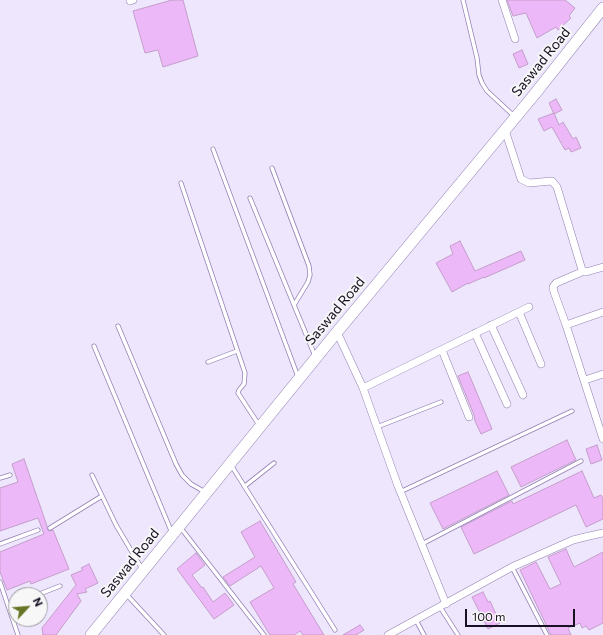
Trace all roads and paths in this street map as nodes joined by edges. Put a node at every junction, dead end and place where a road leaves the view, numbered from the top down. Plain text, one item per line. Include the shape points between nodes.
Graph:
1 (463, 0) edge
2 (502, 0) edge
3 (603, 8) edge
4 (515, 39) dead end
5 (515, 117) junction
6 (505, 130) junction
7 (213, 149) dead end
8 (272, 168) dead end
9 (181, 183) dead end
10 (250, 198) dead end
11 (603, 267) edge
12 (584, 271) junction
13 (294, 305) junction
14 (529, 307) dead end
15 (519, 312) junction
16 (603, 312) edge
17 (566, 324) junction
18 (492, 325) junction
19 (118, 326) dead end
20 (337, 332) junction
21 (475, 333) junction
22 (94, 346) dead end
23 (442, 350) junction
24 (237, 351) junction
25 (316, 358) junction
26 (208, 362) dead end
27 (541, 364) dead end
28 (603, 374) edge
29 (299, 379) junction
30 (585, 380) junction
31 (363, 388) junction
32 (523, 395) dead end
33 (442, 402) dead end
34 (506, 404) dead end
35 (572, 411) dead end
36 (599, 416) edge
37 (469, 417) dead end
38 (260, 426) junction
39 (377, 427) junction
40 (603, 439) edge
41 (581, 461) dead end
42 (230, 463) junction
43 (274, 463) dead end
44 (10, 475) dead end
45 (92, 475) dead end
46 (0, 478) edge
47 (244, 486) junction
48 (206, 492) junction
49 (400, 492) junction
50 (102, 496) junction
51 (50, 528) dead end
52 (38, 530) dead end
53 (176, 530) junction
54 (602, 535) edge
55 (0, 544) edge
56 (421, 545) junction
57 (512, 567) junction
58 (143, 571) junction
59 (0, 582) edge
60 (60, 586) dead end
61 (48, 591) edge
62 (125, 593) junction
63 (8, 606) edge
64 (443, 606) junction
65 (416, 620) junction
66 (335, 630) dead end
67 (94, 634) edge
68 (164, 635) edge
69 (264, 635) edge
70 (388, 635) edge
71 (424, 635) edge
72 (458, 635) edge
73 (547, 635) edge

1 - 5 lane via 482,83
2 - 4 street
3 - 5 highway, Saswad Road
5 - 6 highway, Saswad Road
6 - 12 street via 521,179 529,182 552,181 557,187 579,265
6 - 20 highway, Saswad Road
7 - 29 lane
8 - 13 lane via 309,266 308,282
9 - 24 lane
10 - 13 lane
11 - 12 street
12 - 17 street via 556,283 553,287
13 - 25 lane
14 - 15 street
15 - 18 street
15 - 27 street
16 - 17 street
17 - 30 street
18 - 21 street
18 - 32 street
19 - 48 lane via 176,464 191,484
20 - 25 highway, Saswad Road
20 - 31 street
21 - 23 street
21 - 34 street
22 - 53 lane
23 - 31 street
23 - 37 street
24 - 26 lane
24 - 38 lane via 245,373 239,397
25 - 29 highway, Saswad Road
28 - 30 street
29 - 38 highway, Saswad Road
30 - 36 street
31 - 39 street
33 - 39 lane
35 - 49 lane
36 - 40 street
38 - 42 highway, Saswad Road
39 - 49 street
41 - 56 lane
42 - 47 lane
42 - 48 highway, Saswad Road
43 - 47 lane
44 - 46 lane
45 - 50 lane
47 - 66 lane
48 - 53 highway, Saswad Road
49 - 56 street
50 - 51 lane
50 - 58 lane
52 - 55 lane
53 - 58 highway, Saswad Road
53 - 69 lane
54 - 57 street via 573,540
56 - 64 street
57 - 64 street
57 - 73 lane
58 - 62 highway, Saswad Road
59 - 63 lane
60 - 61 lane
62 - 67 highway, Saswad Road
62 - 68 lane
64 - 65 street
64 - 72 lane
65 - 70 street
65 - 71 lane

